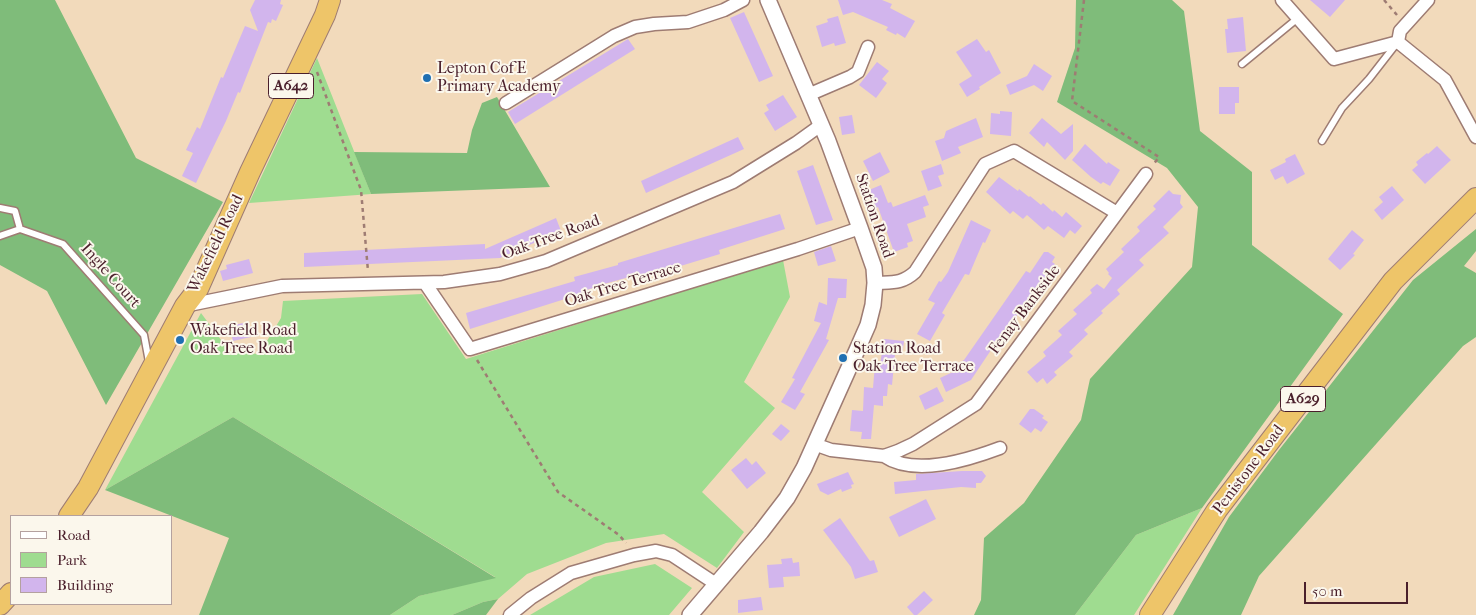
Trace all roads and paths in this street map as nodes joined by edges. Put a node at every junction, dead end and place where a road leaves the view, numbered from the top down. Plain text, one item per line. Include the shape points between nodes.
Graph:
1 (330, 0) edge
2 (743, 0) edge
3 (768, 0) edge
4 (1084, 0) edge
5 (1282, 0) edge
6 (1384, 0) edge
7 (1428, 0) edge
8 (1298, 18) junction
9 (1410, 19) junction
10 (1398, 42) junction
11 (868, 47) dead end
12 (309, 50) junction
13 (1242, 64) dead end
14 (808, 95) junction
15 (506, 103) dead end
16 (821, 125) junction
17 (1476, 137) edge
18 (1322, 141) dead end
19 (1146, 174) joint
20 (1476, 198) edge
21 (0, 208) edge
22 (1117, 213) junction
23 (860, 228) junction
24 (20, 229) junction
25 (0, 236) edge
26 (425, 283) junction
27 (875, 283) junction
28 (369, 284) junction
29 (182, 306) junction
30 (470, 348) junction
31 (151, 368) junction
32 (814, 444) junction
33 (1000, 448) dead end
34 (884, 456) junction
35 (71, 515) edge
36 (634, 555) junction
37 (716, 584) junction
38 (10, 595) edge
39 (0, 605) edge
40 (510, 615) edge
41 (690, 615) edge
42 (1150, 615) edge

1 - 12 highway, Wakefield Road / A642
2 - 15 street via 688,22 635,27 614,36
3 - 14 street, Station Road
4 - 19 path via 1072,101 1159,157
5 - 8 street
6 - 9 path via 1395,14
7 - 9 street
8 - 10 street via 1334,59
8 - 13 lane
9 - 10 street via 1400,31
10 - 17 street via 1445,80
10 - 18 lane via 1342,108
11 - 14 street via 858,72
12 - 28 path via 362,190
12 - 29 highway, Wakefield Road / A642 via 198,289
14 - 16 street, Station Road
16 - 23 street, Station Road
16 - 26 street, Oak Tree Road via 733,182 546,261 500,274
19 - 22 street, Fenay Bankside
20 - 42 highway, Penistone Road / A629 via 1393,282 1217,510
21 - 24 lane via 15,211
22 - 27 street via 1014,150 985,164 915,272 906,280
22 - 34 street, Fenay Bankside via 976,404 913,444
23 - 27 street, Station Road via 874,268
23 - 30 street, Oak Tree Terrace
24 - 25 lane
24 - 31 lane, Ingle Court via 63,244 144,335
26 - 28 street, Oak Tree Road
26 - 30 street
27 - 32 street, Station Road via 868,324
28 - 29 street, Oak Tree Road via 282,286
29 - 31 highway, Wakefield Road / A642
30 - 36 path via 558,492 619,535
31 - 35 highway, Wakefield Road / A642
32 - 34 street, Fenay Bankside via 831,450
32 - 37 street, Station Road via 787,498
33 - 34 street via 972,458 913,466
36 - 37 street via 656,551 672,555
36 - 40 street via 571,574 530,598
37 - 41 street, Station Road
38 - 39 highway

